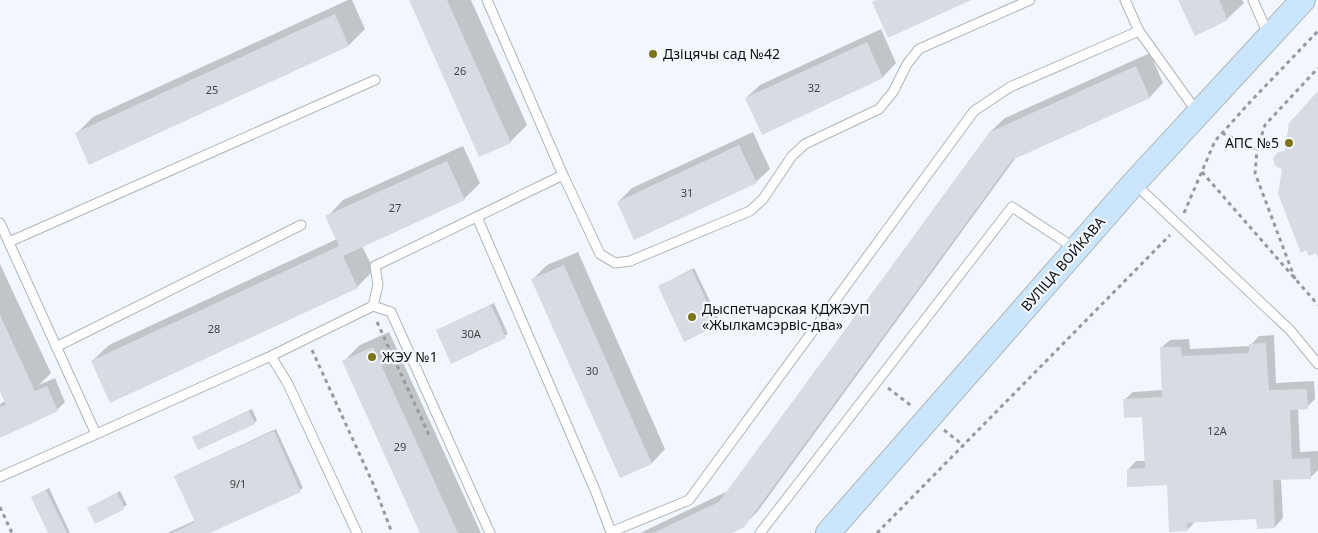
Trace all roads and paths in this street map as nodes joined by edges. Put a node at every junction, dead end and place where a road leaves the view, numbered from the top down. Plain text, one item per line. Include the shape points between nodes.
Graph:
1 (487, 0) edge
2 (1030, 0) edge
3 (1125, 0) edge
4 (1253, 0) edge
5 (1303, 0) edge
6 (1139, 31) junction
7 (1318, 31) edge
8 (1270, 36) junction
9 (1318, 68) edge
10 (375, 80) dead end
11 (1199, 115) junction
12 (1222, 133) junction
13 (1257, 150) junction
14 (1202, 172) junction
15 (563, 175) junction
16 (1134, 183) junction
17 (477, 217) junction
18 (0, 223) edge
19 (302, 225) dead end
20 (1179, 226) junction
21 (9, 242) junction
22 (1076, 250) junction
23 (1295, 279) junction
24 (1318, 305) edge
25 (372, 307) junction
26 (307, 338) junction
27 (56, 346) junction
28 (271, 356) junction
29 (1318, 364) edge
30 (96, 434) junction
31 (432, 443) dead end
32 (0, 477) edge
33 (0, 507) edge
34 (12, 533) edge
35 (357, 533) edge
36 (392, 533) edge
37 (490, 533) edge
38 (760, 533) edge
39 (828, 533) edge
40 (877, 533) edge

1 - 15 lane
2 - 15 lane via 919,49 879,109 804,144 763,199 750,211 630,261 615,263 600,254
3 - 6 lane
4 - 8 lane
5 - 8 main road, ВУЛІЦА ВОЙКАВА
6 - 11 lane
6 - 17 lane via 1010,87 974,111 689,500 611,532
7 - 12 path
8 - 11 main road, ВУЛІЦА ВОЙКАВА
9 - 13 path via 1265,125
10 - 21 lane
11 - 16 main road, ВУЛІЦА ВОЙКАВА
12 - 13 path
12 - 14 path via 1215,141
13 - 23 path via 1255,173
14 - 20 path
14 - 23 path
15 - 17 lane
16 - 20 lane
16 - 22 main road, ВУЛІЦА ВОЙКАВА
17 - 25 lane via 375,266 378,285
18 - 21 lane
19 - 27 lane
20 - 29 lane via 1290,330
20 - 40 path
21 - 27 lane
22 - 38 lane via 1012,207
22 - 39 main road, ВУЛІЦА ВОЙКАВА
23 - 24 path
25 - 26 lane
25 - 31 path
25 - 37 lane via 391,312
26 - 28 lane
26 - 36 path
27 - 30 lane
28 - 30 lane
28 - 35 lane via 288,384
30 - 32 lane
33 - 34 path

